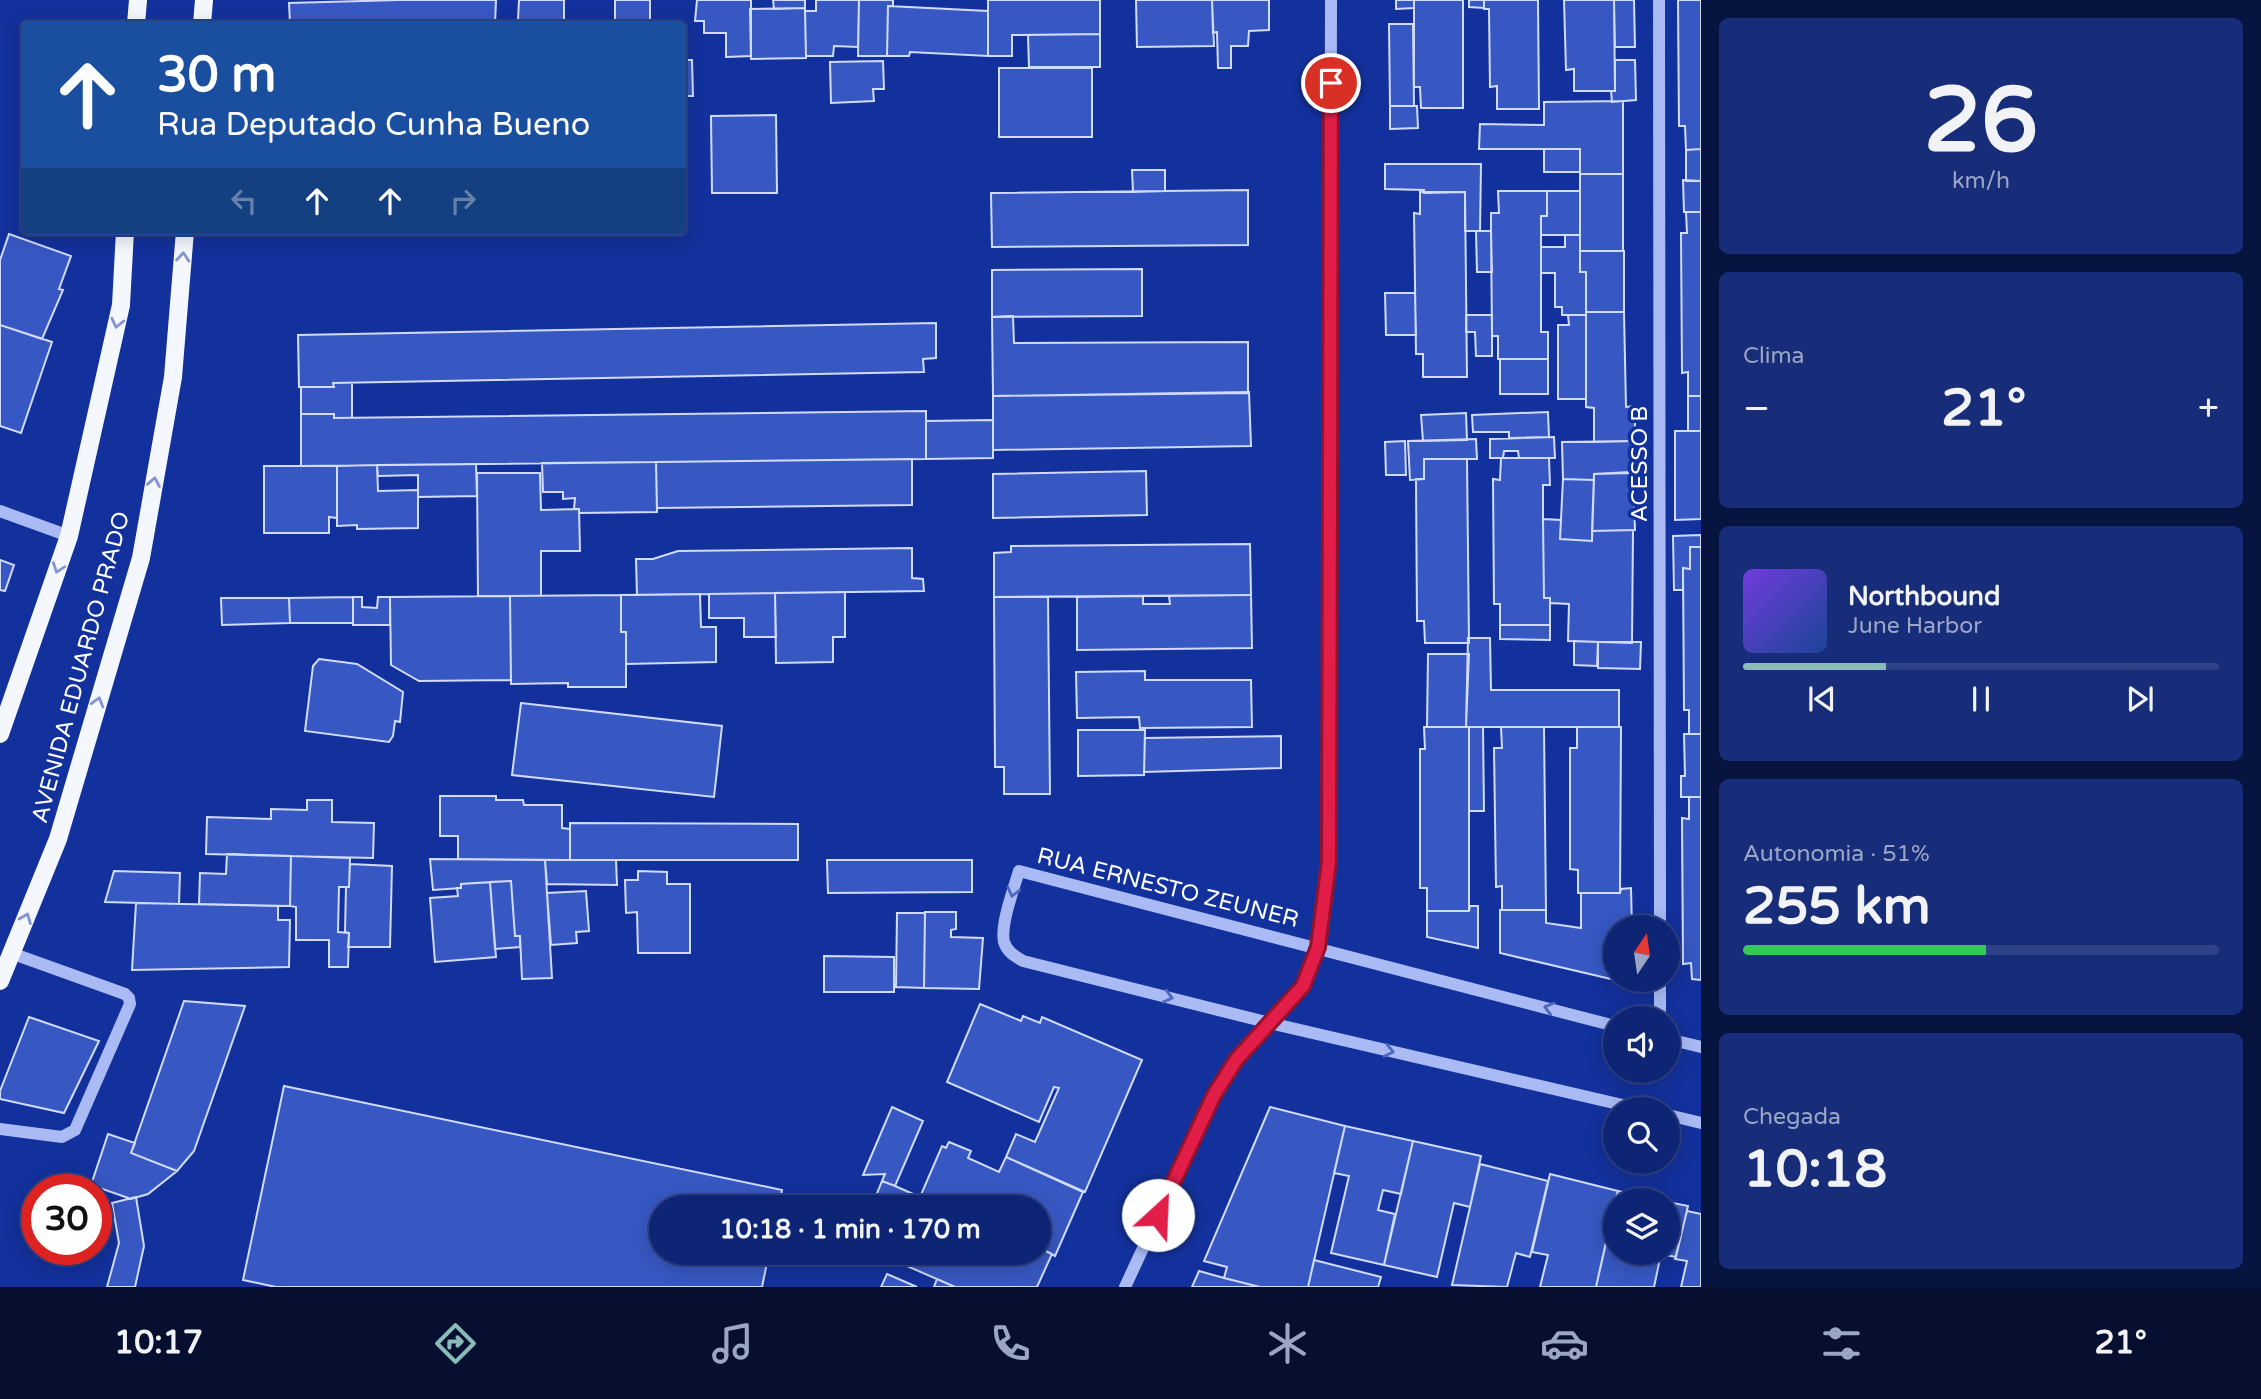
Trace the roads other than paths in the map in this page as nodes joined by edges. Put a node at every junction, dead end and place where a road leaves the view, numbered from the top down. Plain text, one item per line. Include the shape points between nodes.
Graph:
1 (138, 0) edge
2 (204, 0) edge
3 (1331, 0) edge
4 (1659, 0) edge
5 (136, 21) edge
6 (202, 21) edge
7 (125, 235) edge
8 (185, 235) edge
9 (0, 510) edge
10 (69, 536) junction
11 (0, 734) edge
12 (1660, 915) edge
13 (1318, 947) junction
14 (12, 953) junction
15 (0, 981) edge
16 (1269, 1023) junction
17 (1603, 1023) edge
18 (1680, 1042) edge
19 (1701, 1047) edge
20 (1603, 1100) edge
21 (1680, 1118) edge
22 (1701, 1123) edge
23 (0, 1129) edge
24 (1125, 1287) edge

1 - 5 main road
2 - 6 main road
3 - 13 street via 1329,862
4 - 12 street, ACESSO B
7 -> 10 main road, AVENIDA EDUARDO PRADO via 121,305
14 -> 8 main road, AVENIDA EDUARDO PRADO via 58,839 141,558 173,377
9 - 10 street
10 -> 11 main road, AVENIDA EDUARDO PRADO
13 - 16 street via 1303,986
13 -> 16 street, RUA ERNESTO ZEUNER via 1019,871 1004,928 1004,942 1011,954 1023,961
17 -> 13 street, RUA ERNESTO ZEUNER
14 - 15 main road, AVENIDA EDUARDO PRADO
14 - 23 street via 125,994 130,1004 75,1130 62,1137
16 -> 20 street, RUA ERNESTO ZEUNER
16 - 24 street via 1236,1060 1214,1095
18 - 19 street
21 - 22 street

